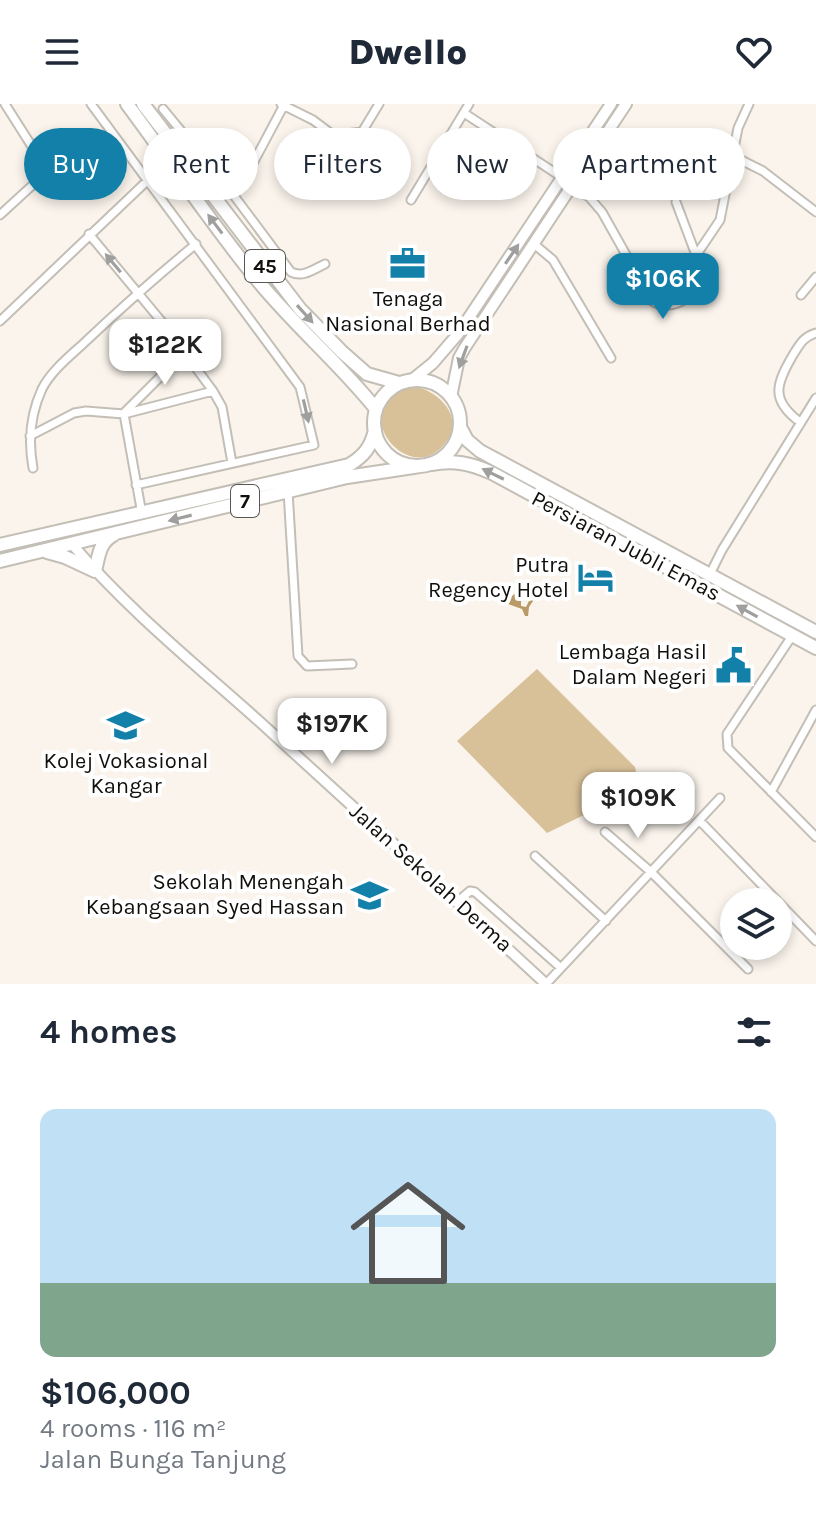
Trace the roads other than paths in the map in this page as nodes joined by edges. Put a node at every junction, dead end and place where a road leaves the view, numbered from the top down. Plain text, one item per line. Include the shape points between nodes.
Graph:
1 (5, 104) edge
2 (91, 104) edge
3 (127, 104) edge
4 (143, 104) edge
5 (379, 104) edge
6 (469, 104) edge
7 (611, 104) edge
8 (626, 104) edge
9 (749, 104) edge
10 (282, 105) edge
11 (165, 106) edge
12 (464, 113) junction
13 (151, 125) junction
14 (153, 128) edge
15 (324, 128) edge
16 (364, 128) edge
17 (595, 128) edge
18 (610, 128) edge
19 (738, 128) edge
20 (258, 153) edge
21 (745, 162) edge
22 (553, 171) edge
23 (143, 176) edge
24 (143, 185) edge
25 (553, 193) edge
26 (162, 200) edge
27 (197, 200) edge
28 (411, 200) dead end
29 (563, 200) edge
30 (592, 200) edge
31 (724, 200) edge
32 (676, 202) dead end
33 (816, 212) edge
34 (0, 215) edge
35 (248, 215) junction
36 (235, 226) junction
37 (89, 234) junction
38 (196, 244) junction
39 (534, 244) junction
40 (695, 257) junction
41 (325, 264) dead end
42 (816, 277) edge
43 (138, 292) junction
44 (801, 295) dead end
45 (0, 321) edge
46 (814, 334) edge
47 (185, 352) junction
48 (611, 358) dead end
49 (405, 381) junction
50 (213, 391) junction
51 (451, 397) junction
52 (816, 398) edge
53 (376, 409) junction
54 (124, 414) junction
55 (800, 422) junction
56 (460, 427) junction
57 (375, 430) junction
58 (30, 436) junction
59 (232, 463) junction
60 (426, 465) junction
61 (33, 468) dead end
62 (136, 485) junction
63 (288, 491) junction
64 (142, 514) junction
65 (88, 526) junction
66 (117, 533) junction
67 (48, 535) junction
68 (71, 543) junction
69 (0, 545) edge
70 (666, 551) junction
71 (37, 553) junction
72 (0, 561) edge
73 (660, 564) junction
74 (95, 571) junction
75 (710, 574) junction
76 (816, 632) edge
77 (792, 636) junction
78 (816, 648) edge
79 (352, 664) dead end
80 (816, 710) edge
81 (771, 792) junction
82 (720, 798) dead end
83 (700, 821) junction
84 (605, 832) dead end
85 (816, 837) edge
86 (535, 856) dead end
87 (651, 872) junction
88 (457, 902) junction
89 (606, 921) junction
90 (816, 941) edge
91 (561, 968) junction
92 (748, 969) dead end
93 (546, 984) edge

1 - 34 street via 45,167
2 - 23 street
3 - 13 main road, 45
4 - 13 main road, 45
5 - 16 street
6 - 12 street
7 - 17 main road
8 - 18 main road
9 - 19 street
10 - 15 street
10 - 20 street
11 - 13 street
11 - 35 street
12 - 22 street
12 - 28 street
13 - 14 main road, 45
13 - 36 main road, 45
21 - 33 street
24 - 37 street
49 -> 25 main road via 433,363 458,334
26 - 38 street
53 -> 27 main road, 45 via 257,280
29 - 39 main road
30 - 40 street via 659,306 700,288 702,271
31 - 40 street via 720,220
32 - 40 street
35 - 36 street
35 - 41 street via 291,272 305,274
36 -> 49 main road, 45 via 300,309 342,352 367,374
43 -> 37 street
37 - 45 street
38 - 43 street
38 -> 59 street via 300,387 314,445
39 - 48 street via 553,260
39 -> 51 main road via 459,358
42 - 44 street
43 - 47 street
43 - 58 street via 43,387
46 - 55 street via 804,338 780,378 780,402
47 - 50 street
47 - 54 street
49 - 51 main road via 434,383
49 - 53 main road via 385,394
50 - 54 street
50 - 59 street via 222,407
51 - 56 main road
52 - 55 street
53 - 57 main road
54 - 58 street via 74,413
54 - 62 street
55 - 75 street
56 - 60 main road via 451,449
56 - 70 main road, Persiaran Jubli Emas via 480,451
57 - 60 main road, 7 via 381,447 398,462
57 - 64 main road, 7 via 371,444 349,465
58 - 61 street
59 - 62 street
60 - 63 main road, 7
73 -> 60 main road, Persiaran Jubli Emas / 7 via 478,467 455,461
62 - 64 street
63 -> 66 main road, 7
63 - 79 street via 298,656 307,666
64 - 65 main road, 7
65 - 67 main road, 7
65 - 68 main road
66 - 68 main road, 7
66 - 74 main road via 101,546
67 - 68 main road
67 - 69 main road, 7
68 - 71 main road, 7
68 - 74 street, Jalan Sekolah Derma
70 - 73 main road
70 - 75 main road, Persiaran Jubli Emas
71 - 72 main road, 7
71 - 74 main road via 58,554
77 -> 73 main road, Persiaran Jubli Emas / 7
74 - 88 street, Jalan Sekolah Derma
75 - 76 main road, Persiaran Jubli Emas
77 - 78 main road, Persiaran Jubli Emas / 7
77 - 81 street via 726,740
80 - 81 street
81 - 85 street
82 - 83 street
83 - 87 street
83 - 90 street
84 - 87 street
86 - 89 street
87 - 89 street
87 - 92 street
88 - 91 street via 475,892
88 - 93 street, Jalan Sekolah Derma
89 - 91 street
91 - 93 street

